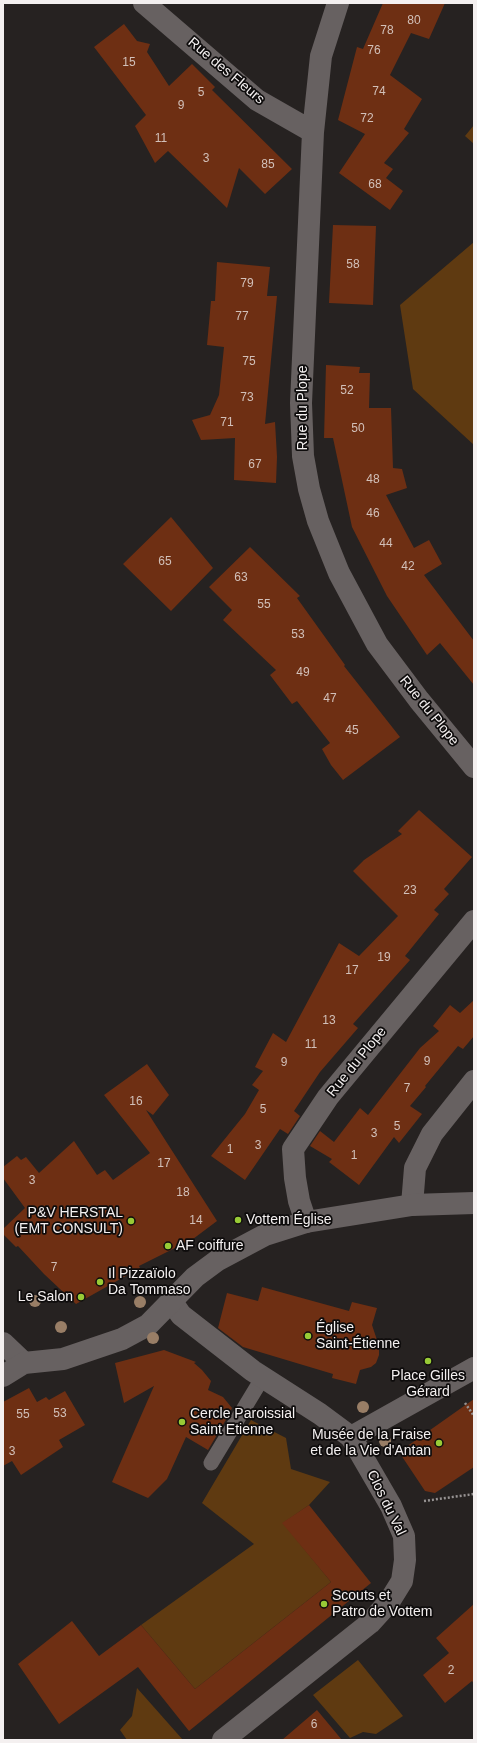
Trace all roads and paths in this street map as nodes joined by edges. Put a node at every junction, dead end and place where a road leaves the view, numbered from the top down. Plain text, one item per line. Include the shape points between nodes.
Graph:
1 (144, 3) edge
2 (338, 3) edge
3 (313, 132) junction
4 (474, 767) edge
5 (474, 921) edge
6 (474, 1081) edge
7 (474, 1203) edge
8 (412, 1205) junction
9 (306, 1222) junction
10 (172, 1302) junction
11 (3, 1343) edge
12 (24, 1363) junction
13 (474, 1368) edge
14 (3, 1376) edge
15 (263, 1377) junction
16 (351, 1438) junction
17 (211, 1463) dead end
18 (474, 1494) edge
19 (424, 1501) dead end
20 (224, 1740) edge

1 - 3 street, Rue des Fleurs via 257,100
2 - 3 street, Rue du Plope via 321,56
3 - 4 street, Rue du Plope via 302,403 303,456 309,490 318,521 339,573 377,644
5 - 9 street, Rue du Plope via 328,1097 293,1149 299,1201
6 - 8 street via 432,1134 414,1168
7 - 8 street
8 - 9 street
9 - 10 street via 265,1235 218,1260 195,1277
10 - 12 street via 148,1325 122,1339 63,1359
10 - 15 street, Clos du Val via 181,1315
11 - 12 street
12 - 14 street
13 - 16 street
15 - 16 street, Clos du Val via 320,1414
15 - 17 lane
16 - 20 street, Clos du Val via 404,1536 405,1560 402,1581 389,1602 370,1623
18 - 19 path

